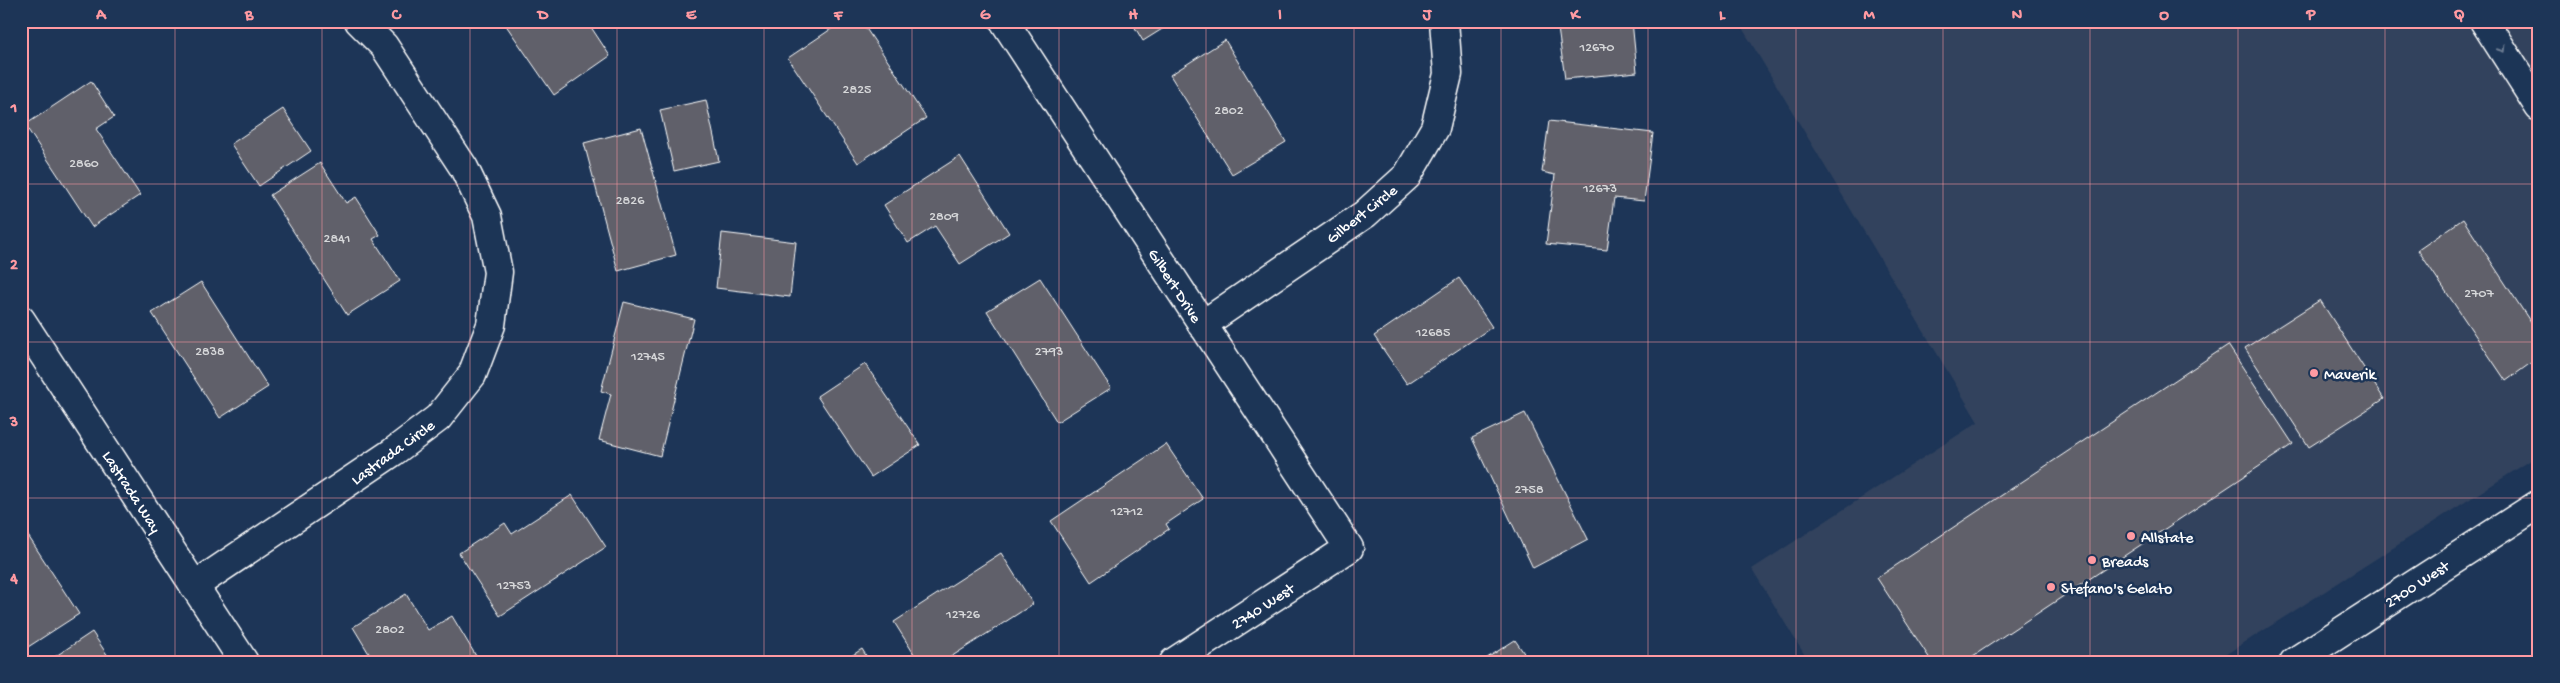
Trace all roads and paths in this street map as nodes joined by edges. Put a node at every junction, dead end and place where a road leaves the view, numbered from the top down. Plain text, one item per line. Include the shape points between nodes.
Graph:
1 (359, 21) edge
2 (1004, 21) edge
3 (1444, 21) edge
4 (2484, 21) edge
5 (2539, 107) edge
6 (21, 320) edge
7 (1202, 325) junction
8 (2539, 504) edge
9 (1349, 548) joint
10 (194, 586) junction
11 (244, 662) edge
12 (1174, 662) edge
13 (2294, 662) edge

1 - 10 street, Lastrada Circle via 384,46 464,168 487,216 498,272 491,325 472,375 438,418
2 - 7 street, Gilbert Drive
3 - 7 street, Gilbert Circle via 1448,74 1435,128 1407,176 1365,214
4 -> 5 street
6 - 10 street, Lastrada Way
7 - 9 street, Gilbert Drive
8 - 13 street, 2700 West
9 - 12 street, 2740 West
10 - 11 street, Lastrada Way

